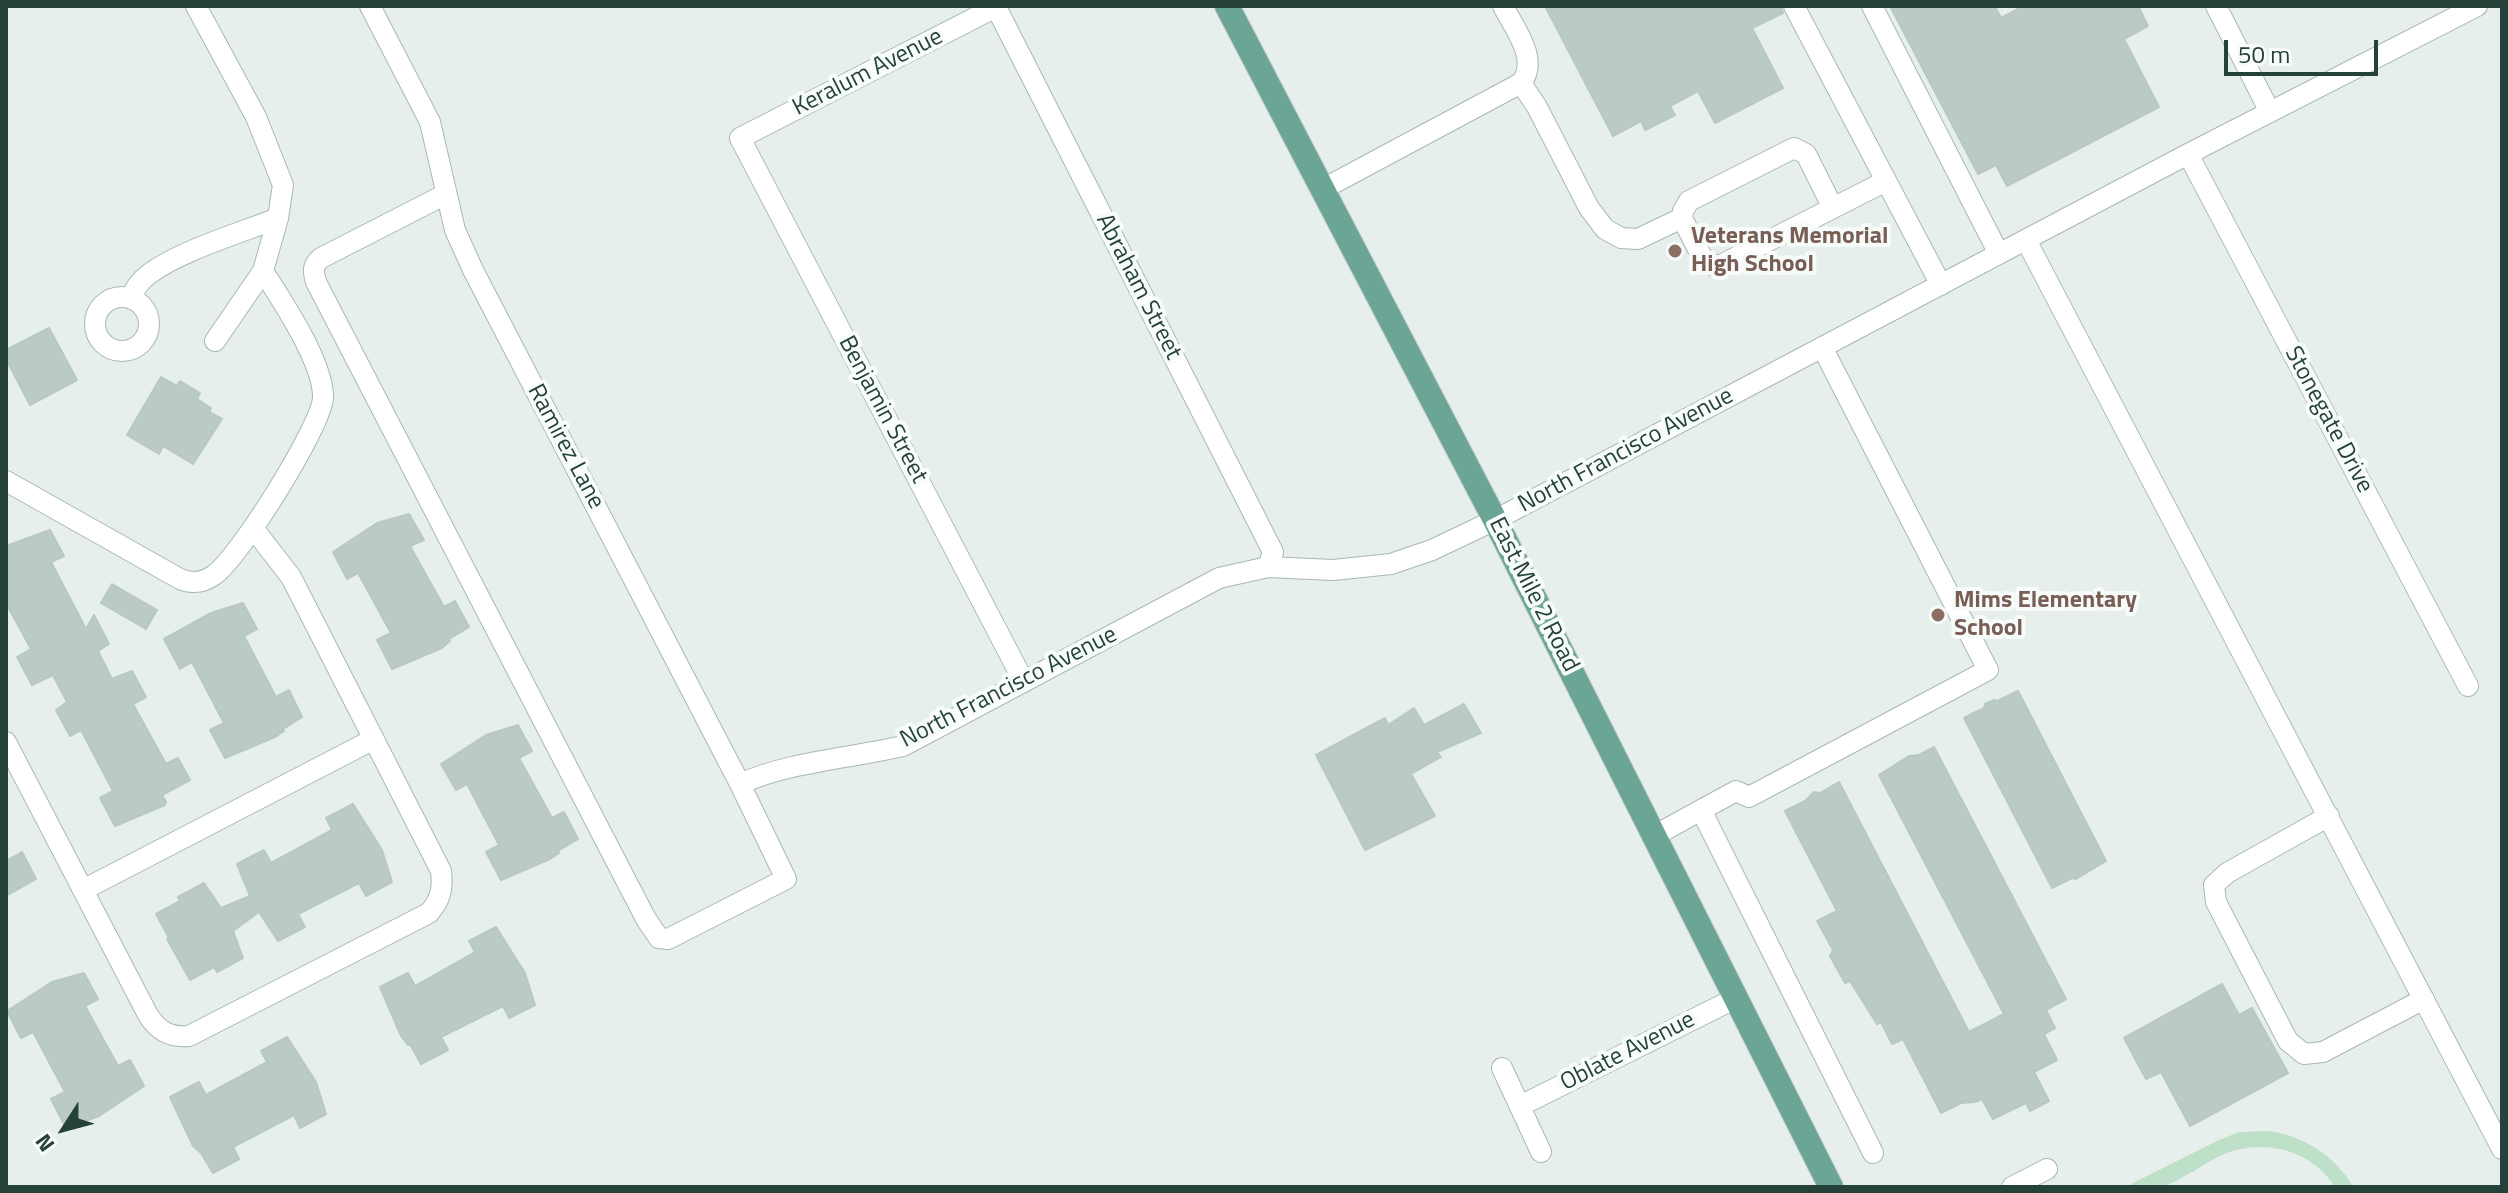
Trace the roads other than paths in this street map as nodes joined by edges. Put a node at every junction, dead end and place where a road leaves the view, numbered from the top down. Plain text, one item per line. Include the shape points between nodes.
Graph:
1 (196, 6) edge
2 (370, 6) edge
3 (1227, 6) edge
4 (1503, 6) edge
5 (1794, 6) edge
6 (1872, 6) edge
7 (2216, 6) edge
8 (2477, 6) edge
9 (996, 7) edge
10 (1521, 83) junction
11 (2270, 112) junction
12 (740, 138) joint
13 (2188, 154) junction
14 (1886, 181) junction
15 (1323, 189) junction
16 (446, 194) junction
17 (1833, 208) junction
18 (278, 218) junction
19 (1682, 218) junction
20 (2026, 240) junction
21 (1999, 254) junction
22 (263, 271) junction
23 (1941, 285) junction
24 (131, 299) dead end
25 (215, 341) dead end
26 (1822, 347) junction
27 (6, 481) edge
28 (1495, 520) junction
29 (253, 528) junction
30 (1268, 567) junction
31 (1024, 682) junction
32 (2468, 686) dead end
33 (374, 739) junction
34 (6, 742) edge
35 (740, 784) junction
36 (1701, 810) junction
37 (2329, 816) junction
38 (1654, 836) junction
39 (83, 890) junction
40 (1736, 998) junction
41 (2424, 999) junction
42 (1502, 1068) dead end
43 (1520, 1106) junction
44 (2502, 1149) edge
45 (1541, 1152) dead end
46 (1873, 1153) dead end
47 (2047, 1169) dead end
48 (1831, 1187) edge
49 (2012, 1187) edge

1 - 18 street via 256,117 283,185
2 - 16 street, Ramirez Lane via 430,122
3 - 15 main road, East Mile 2 Road
4 - 10 street via 1527,54 1529,67
5 - 14 street
6 - 21 street
7 - 11 street
8 - 11 street, North Francisco Avenue
9 - 12 street, Keralum Avenue
9 - 30 street, Abraham Street via 1273,552
10 - 15 street
10 - 19 street via 1600,225 1621,238 1638,239
11 - 13 street, North Francisco Avenue
12 - 31 street, Benjamin Street
13 - 20 street, North Francisco Avenue
13 - 32 street, Stonegate Drive
14 - 17 street
14 - 23 street
15 - 28 main road, East Mile 2 Road
16 - 35 street, Ramirez Lane via 473,270
16 - 35 street, Ramirez Lane via 321,258 313,270 316,282 659,938 668,939 786,879
17 - 19 street via 1715,266 1704,261
17 - 19 street via 1806,154 1794,148 1689,201
18 - 22 street
18 - 24 street via 150,273
20 - 21 street, North Francisco Avenue
20 - 37 street
21 - 23 street, North Francisco Avenue
22 - 25 street
22 - 29 street via 318,370 323,400 320,414
23 - 26 street, North Francisco Avenue
26 - 28 street, North Francisco Avenue
26 - 36 street via 1988,670 1749,797 1736,791
27 - 29 street via 189,583 208,580 223,569
28 - 30 street, North Francisco Avenue via 1391,564 1333,570
28 - 38 main road, East Mile 2 Road
29 - 33 street via 291,577
30 - 31 street, North Francisco Avenue via 1219,578
31 - 35 street, North Francisco Avenue via 903,746 777,770
33 - 39 street
33 - 39 street via 441,871 443,887 429,913 176,1038 155,1025
34 - 39 street
36 - 38 street
36 - 46 street
37 - 41 street
37 - 41 street via 2219,878 2213,894 2230,930 2288,1041 2304,1054 2323,1052
38 - 40 main road, East Mile 2 Road
40 - 43 street, Oblate Avenue
40 - 48 main road, East Mile 2 Road
41 - 44 street
42 - 43 street
43 - 45 street
47 - 49 street

